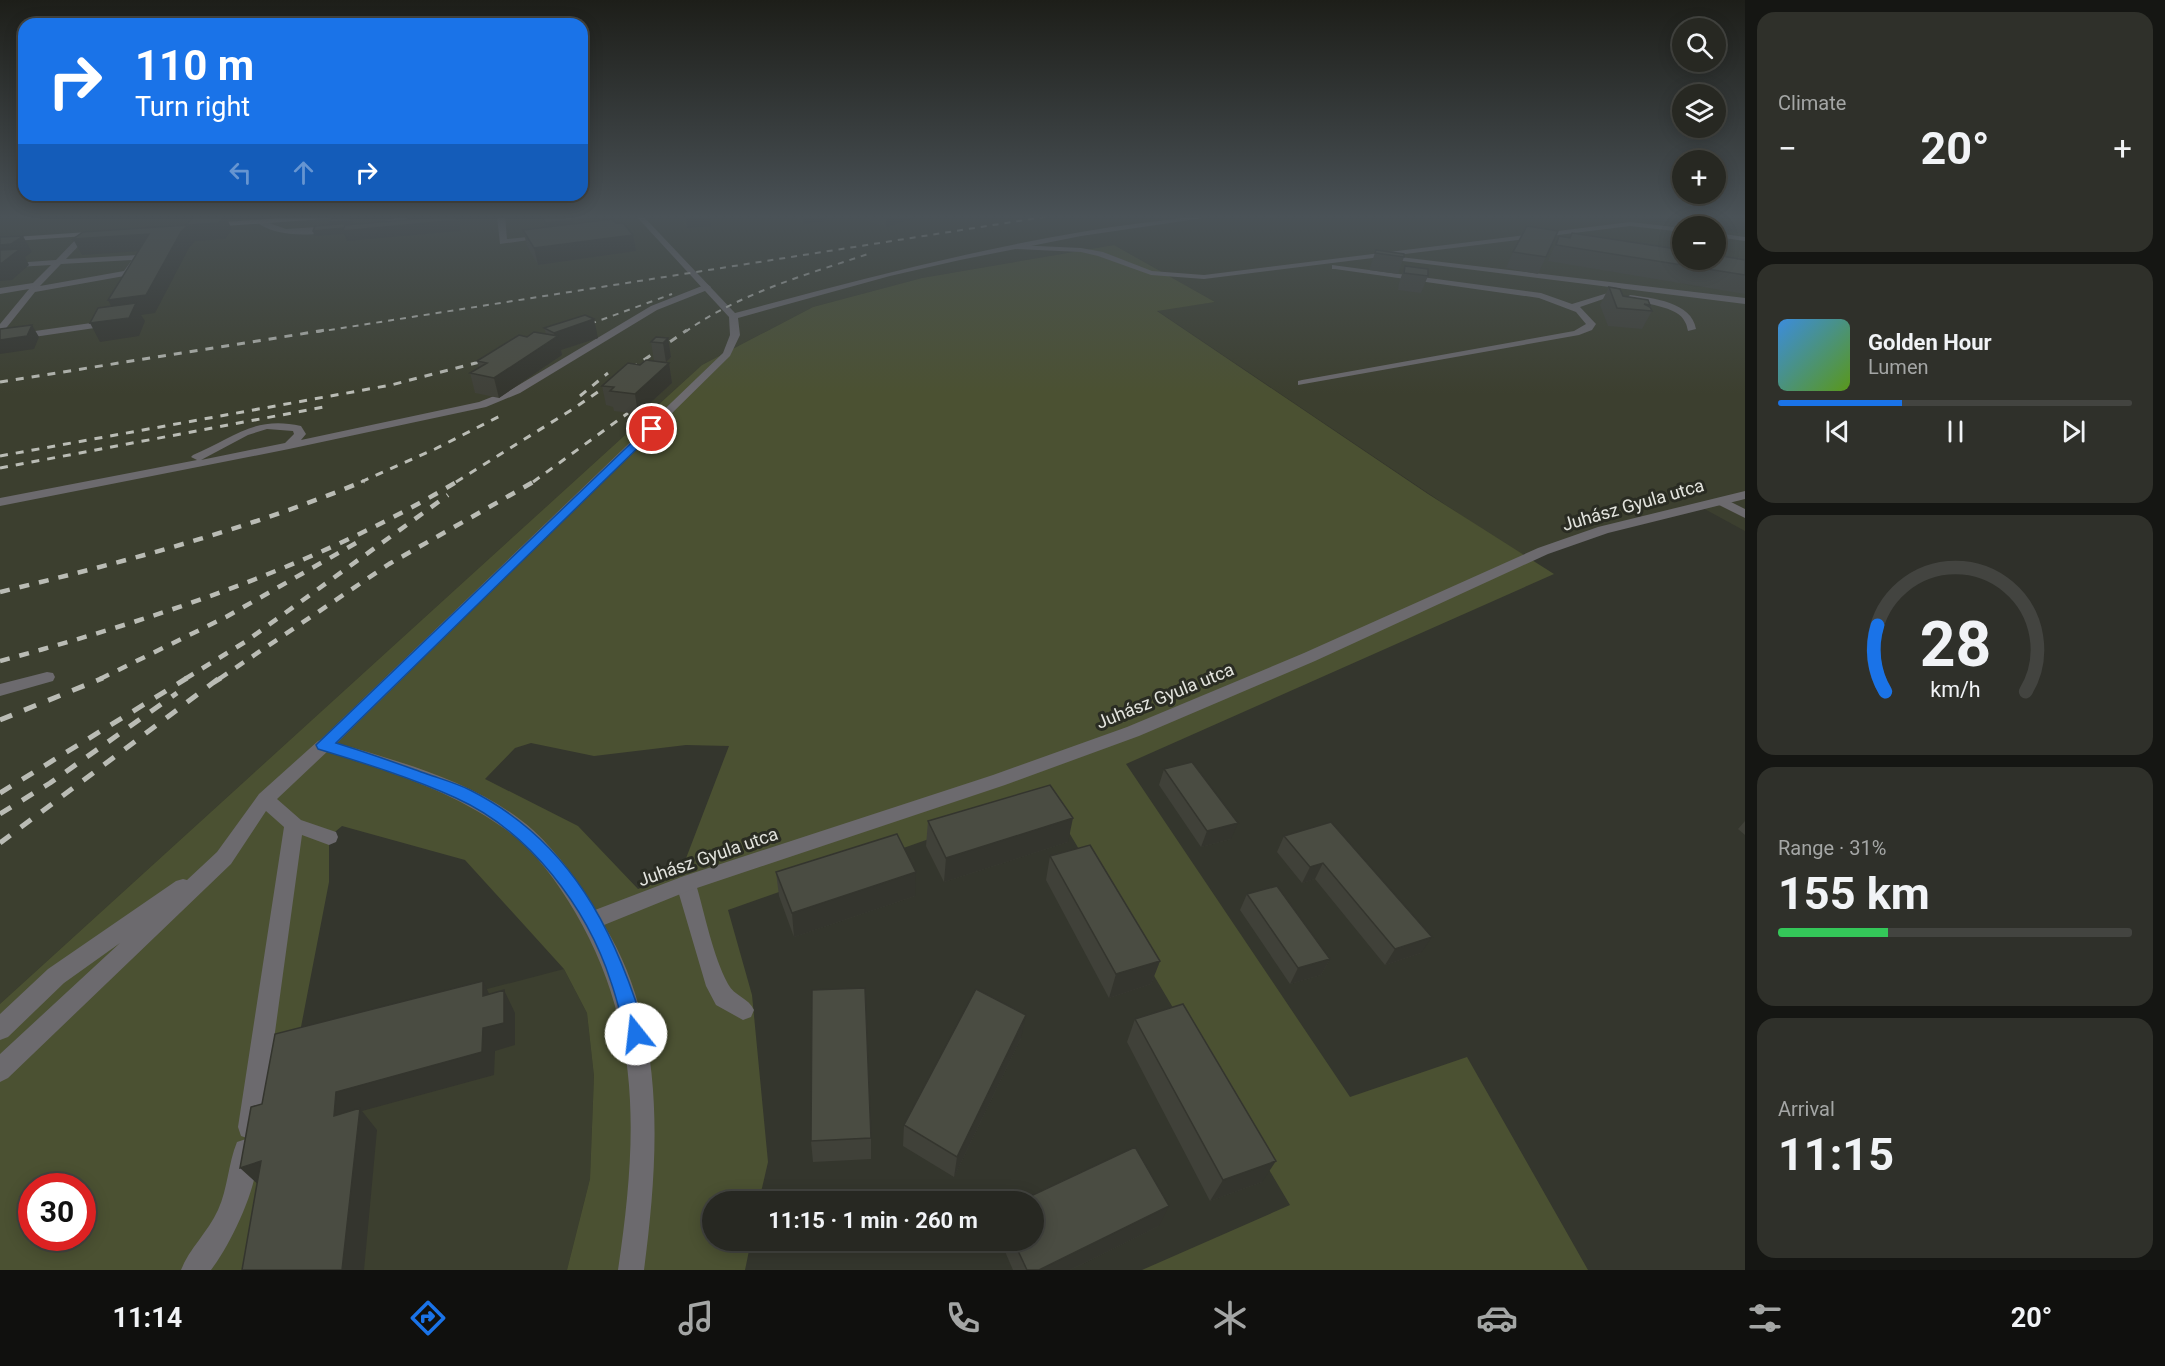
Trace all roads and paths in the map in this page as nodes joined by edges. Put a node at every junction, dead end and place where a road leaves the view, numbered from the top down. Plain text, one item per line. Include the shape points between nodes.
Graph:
1 (46, 275) edge
2 (113, 275) edge
3 (696, 275) edge
4 (885, 275) edge
5 (1167, 275) edge
6 (1220, 275) edge
7 (1390, 275) edge
8 (1462, 275) edge
9 (1537, 275) edge
10 (1540, 286) dead end
11 (707, 287) junction
12 (34, 288) junction
13 (0, 291) edge
14 (1587, 292) dead end
15 (1611, 296) junction
16 (1745, 301) edge
17 (1573, 306) junction
18 (733, 316) junction
19 (120, 322) edge
20 (1691, 329) dead end
21 (0, 330) edge
22 (0, 339) edge
23 (1302, 383) dead end
24 (289, 446) junction
25 (44, 494) junction
26 (1745, 495) edge
27 (1721, 501) junction
28 (0, 502) edge
29 (1745, 514) edge
30 (47, 677) dead end
31 (0, 690) edge
32 (324, 745) junction
33 (265, 799) junction
34 (294, 825) junction
35 (329, 837) dead end
36 (225, 858) junction
37 (686, 884) junction
38 (593, 920) junction
39 (743, 1010) dead end
40 (0, 1029) edge
41 (0, 1070) edge
42 (194, 1270) edge
43 (631, 1270) edge

1 - 12 street
2 - 12 street
3 - 11 street
4 - 18 street
5 - 6 street
7 - 17 street via 1528,294
8 - 10 street
9 - 16 street
11 - 18 street
11 - 24 street via 654,308 500,399 451,414
12 - 13 street
12 - 21 street
14 - 15 street
15 - 17 street
15 - 20 street via 1678,310 1690,318
17 - 23 street via 1590,324 1576,333
18 - 32 street via 735,335 720,363
19 - 22 street
24 - 25 street
24 - 25 street via 300,434 297,428 257,427 213,452 191,459 74,483
25 - 28 street
26 - 27 street, Juhász Gyula utca
27 - 29 street
27 - 37 street, Juhász Gyula utca via 1603,530 1544,551 1175,715 1007,777
30 - 31 street
32 - 33 street
32 - 38 street via 463,794 509,822 554,863
33 - 34 street
33 - 36 street
34 - 35 street
34 - 42 street via 245,1159 226,1224
36 - 40 street via 56,976
36 - 41 street
37 - 38 street, Juhász Gyula utca
37 - 39 street via 714,979 724,998
38 - 43 street via 620,980 639,1058 644,1105 642,1177

